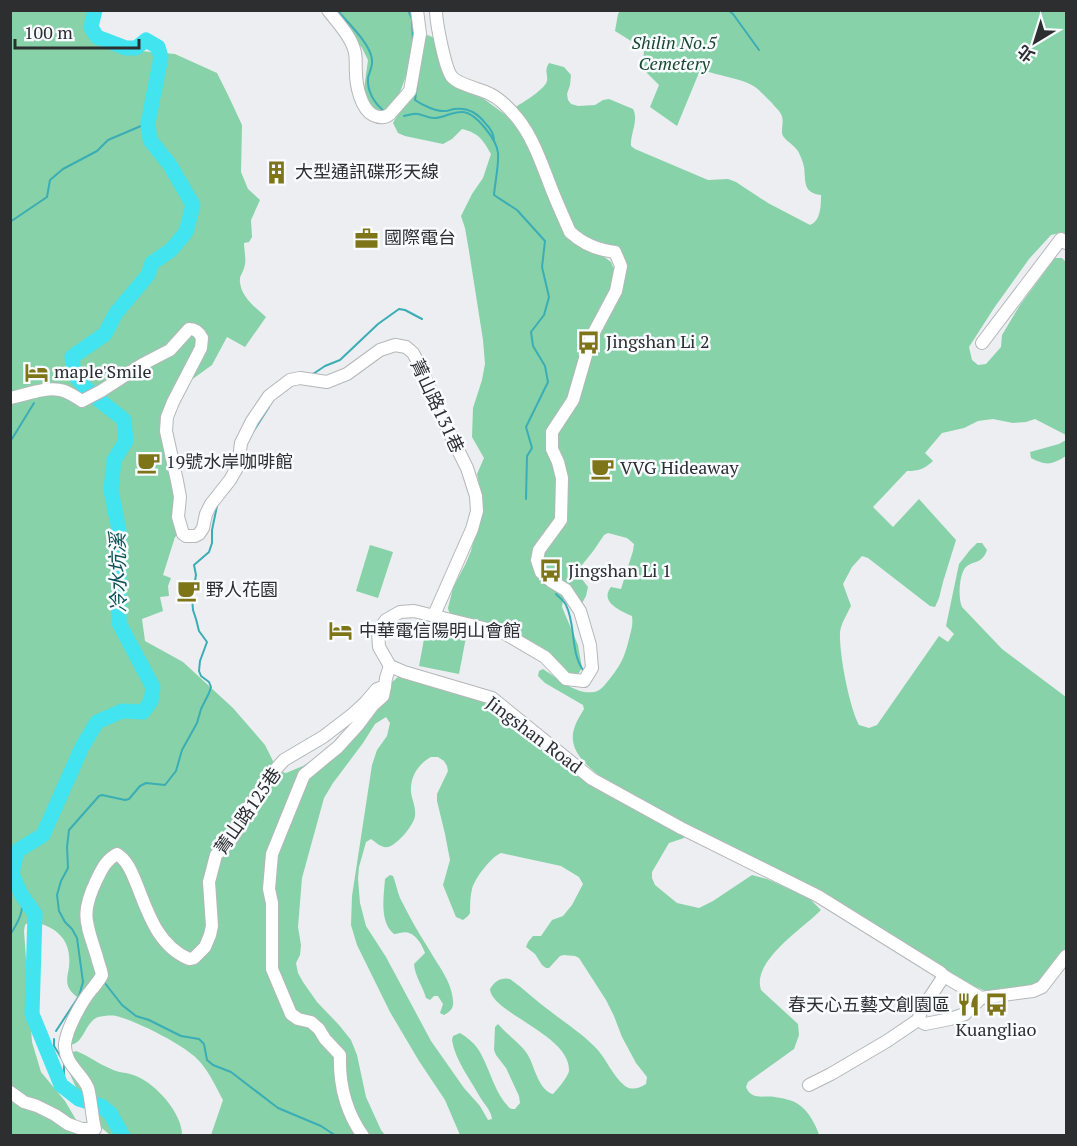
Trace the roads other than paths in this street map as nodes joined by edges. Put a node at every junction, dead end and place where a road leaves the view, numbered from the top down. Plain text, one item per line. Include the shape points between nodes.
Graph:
1 (328, 10) edge
2 (417, 10) edge
3 (436, 10) edge
4 (1064, 241) edge
5 (982, 342) dead end
6 (10, 398) edge
7 (435, 615) junction
8 (390, 666) junction
9 (385, 686) junction
10 (1066, 956) edge
11 (944, 976) junction
12 (981, 998) junction
13 (918, 1020) junction
14 (810, 1085) dead end
15 (10, 1092) edge
16 (363, 1136) edge

1 - 2 street via 353,47 358,91 367,110 386,117 410,91 420,34
3 - 7 street via 444,59 453,78 502,101 533,141 570,232 581,242 615,252 621,266 616,291 591,338 573,400 552,432 552,449 562,478 561,519 539,550 537,560 541,572 566,590 580,611 592,668 584,681 566,679 545,657 504,633
4 - 5 street
6 - 7 street, 菁山路131巷 via 59,389 82,401 170,350 193,328 202,338 201,348 173,402 166,431 179,489 178,517 183,534 191,537 203,528 211,504 238,466 241,443 269,396 290,380 327,382 347,374 380,350 395,345 406,347 419,364 476,496 472,529
7 - 8 street via 400,612 386,620 378,631 379,647
8 - 9 street
8 - 11 street, Jingshan Road via 492,698 592,779 818,896
9 - 15 street, 菁山路125巷 via 322,738 284,760 238,821 236,832 216,855 209,882 212,926 205,947 194,958 179,955 166,944 124,859 117,854 104,865 86,911 102,975 80,1007 65,1044 68,1058 86,1084 94,1129 82,1130 68,1124
9 - 16 street via 383,696 338,747 304,775 272,854 269,889 272,969 291,1014 311,1022 340,1055 339,1073 346,1104
10 - 12 street via 1042,987
11 - 12 street, Jingshan Road
11 - 13 street
12 - 13 street via 965,1014 925,1024
13 - 14 street

